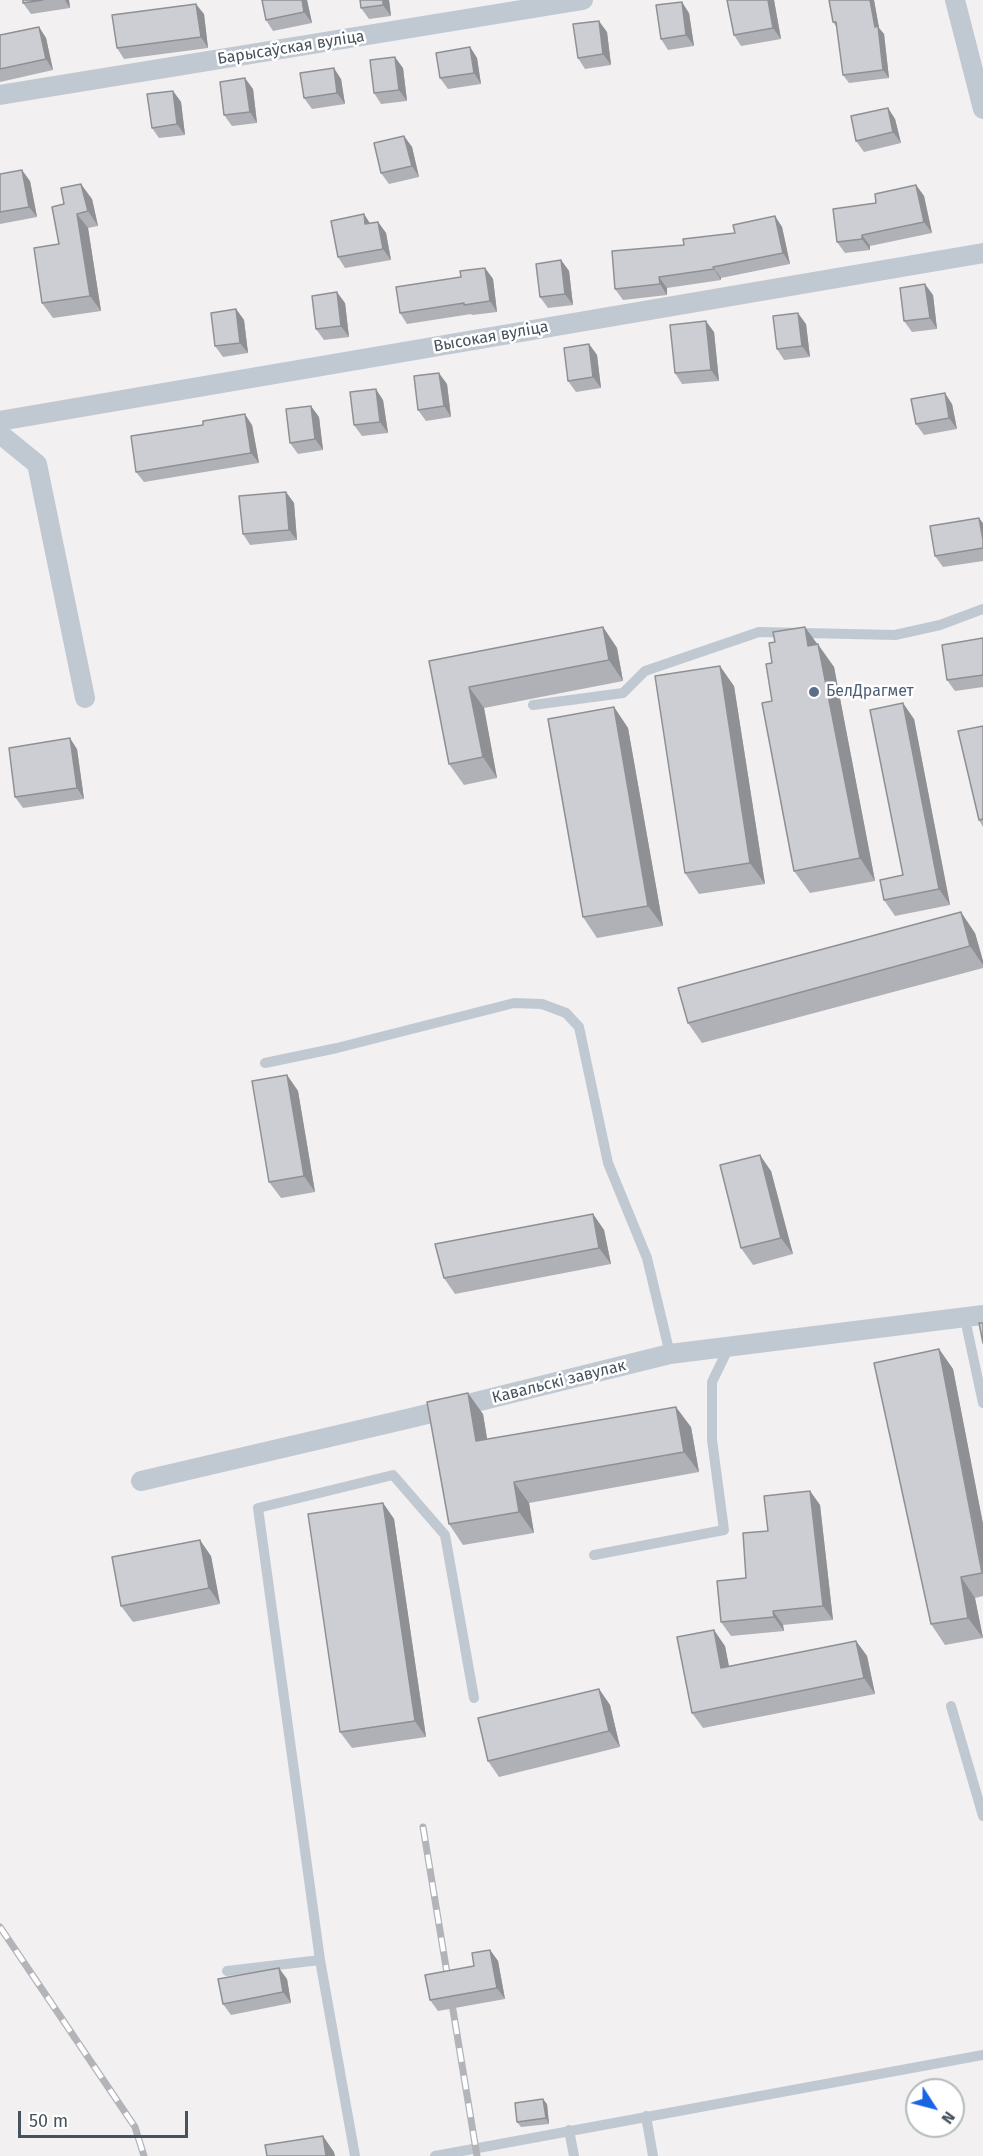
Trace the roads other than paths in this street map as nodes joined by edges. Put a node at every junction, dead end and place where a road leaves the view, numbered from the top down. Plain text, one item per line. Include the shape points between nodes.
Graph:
1 (583, 0) edge
2 (955, 0) edge
3 (0, 95) edge
4 (983, 109) edge
5 (983, 253) edge
6 (0, 421) edge
7 (0, 434) edge
8 (983, 609) edge
9 (85, 698) dead end
10 (533, 705) dead end
11 (265, 1064) dead end
12 (974, 1317) edge
13 (729, 1347) junction
14 (670, 1354) junction
15 (983, 1403) edge
16 (141, 1481) dead end
17 (594, 1555) dead end
18 (474, 1698) dead end
19 (951, 1706) dead end
20 (983, 1816) edge
21 (320, 1960) junction
22 (227, 1971) dead end
23 (983, 2055) edge
24 (646, 2116) junction
25 (569, 2130) junction
26 (355, 2156) edge
27 (435, 2156) edge
28 (574, 2156) edge
29 (653, 2156) edge

1 - 3 street, Барысаўская вуліца
2 - 4 street
5 - 6 street, Высокая вуліца
7 - 9 street via 37,464
8 - 10 lane via 940,625 895,635 759,632 645,672 623,693
11 - 14 lane via 514,1003 542,1004 566,1013 579,1027 608,1162 647,1258
12 - 13 street, Кавальскі завулак
12 - 15 lane
13 - 14 street, Кавальскі завулак
13 - 17 lane via 712,1382 712,1440 724,1530
14 - 16 street, Кавальскі завулак
18 - 21 lane via 445,1536 393,1475 258,1508
19 - 20 lane
21 - 22 lane
21 - 26 lane
23 - 24 lane
24 - 25 lane
24 - 29 lane
25 - 27 lane
25 - 28 lane

